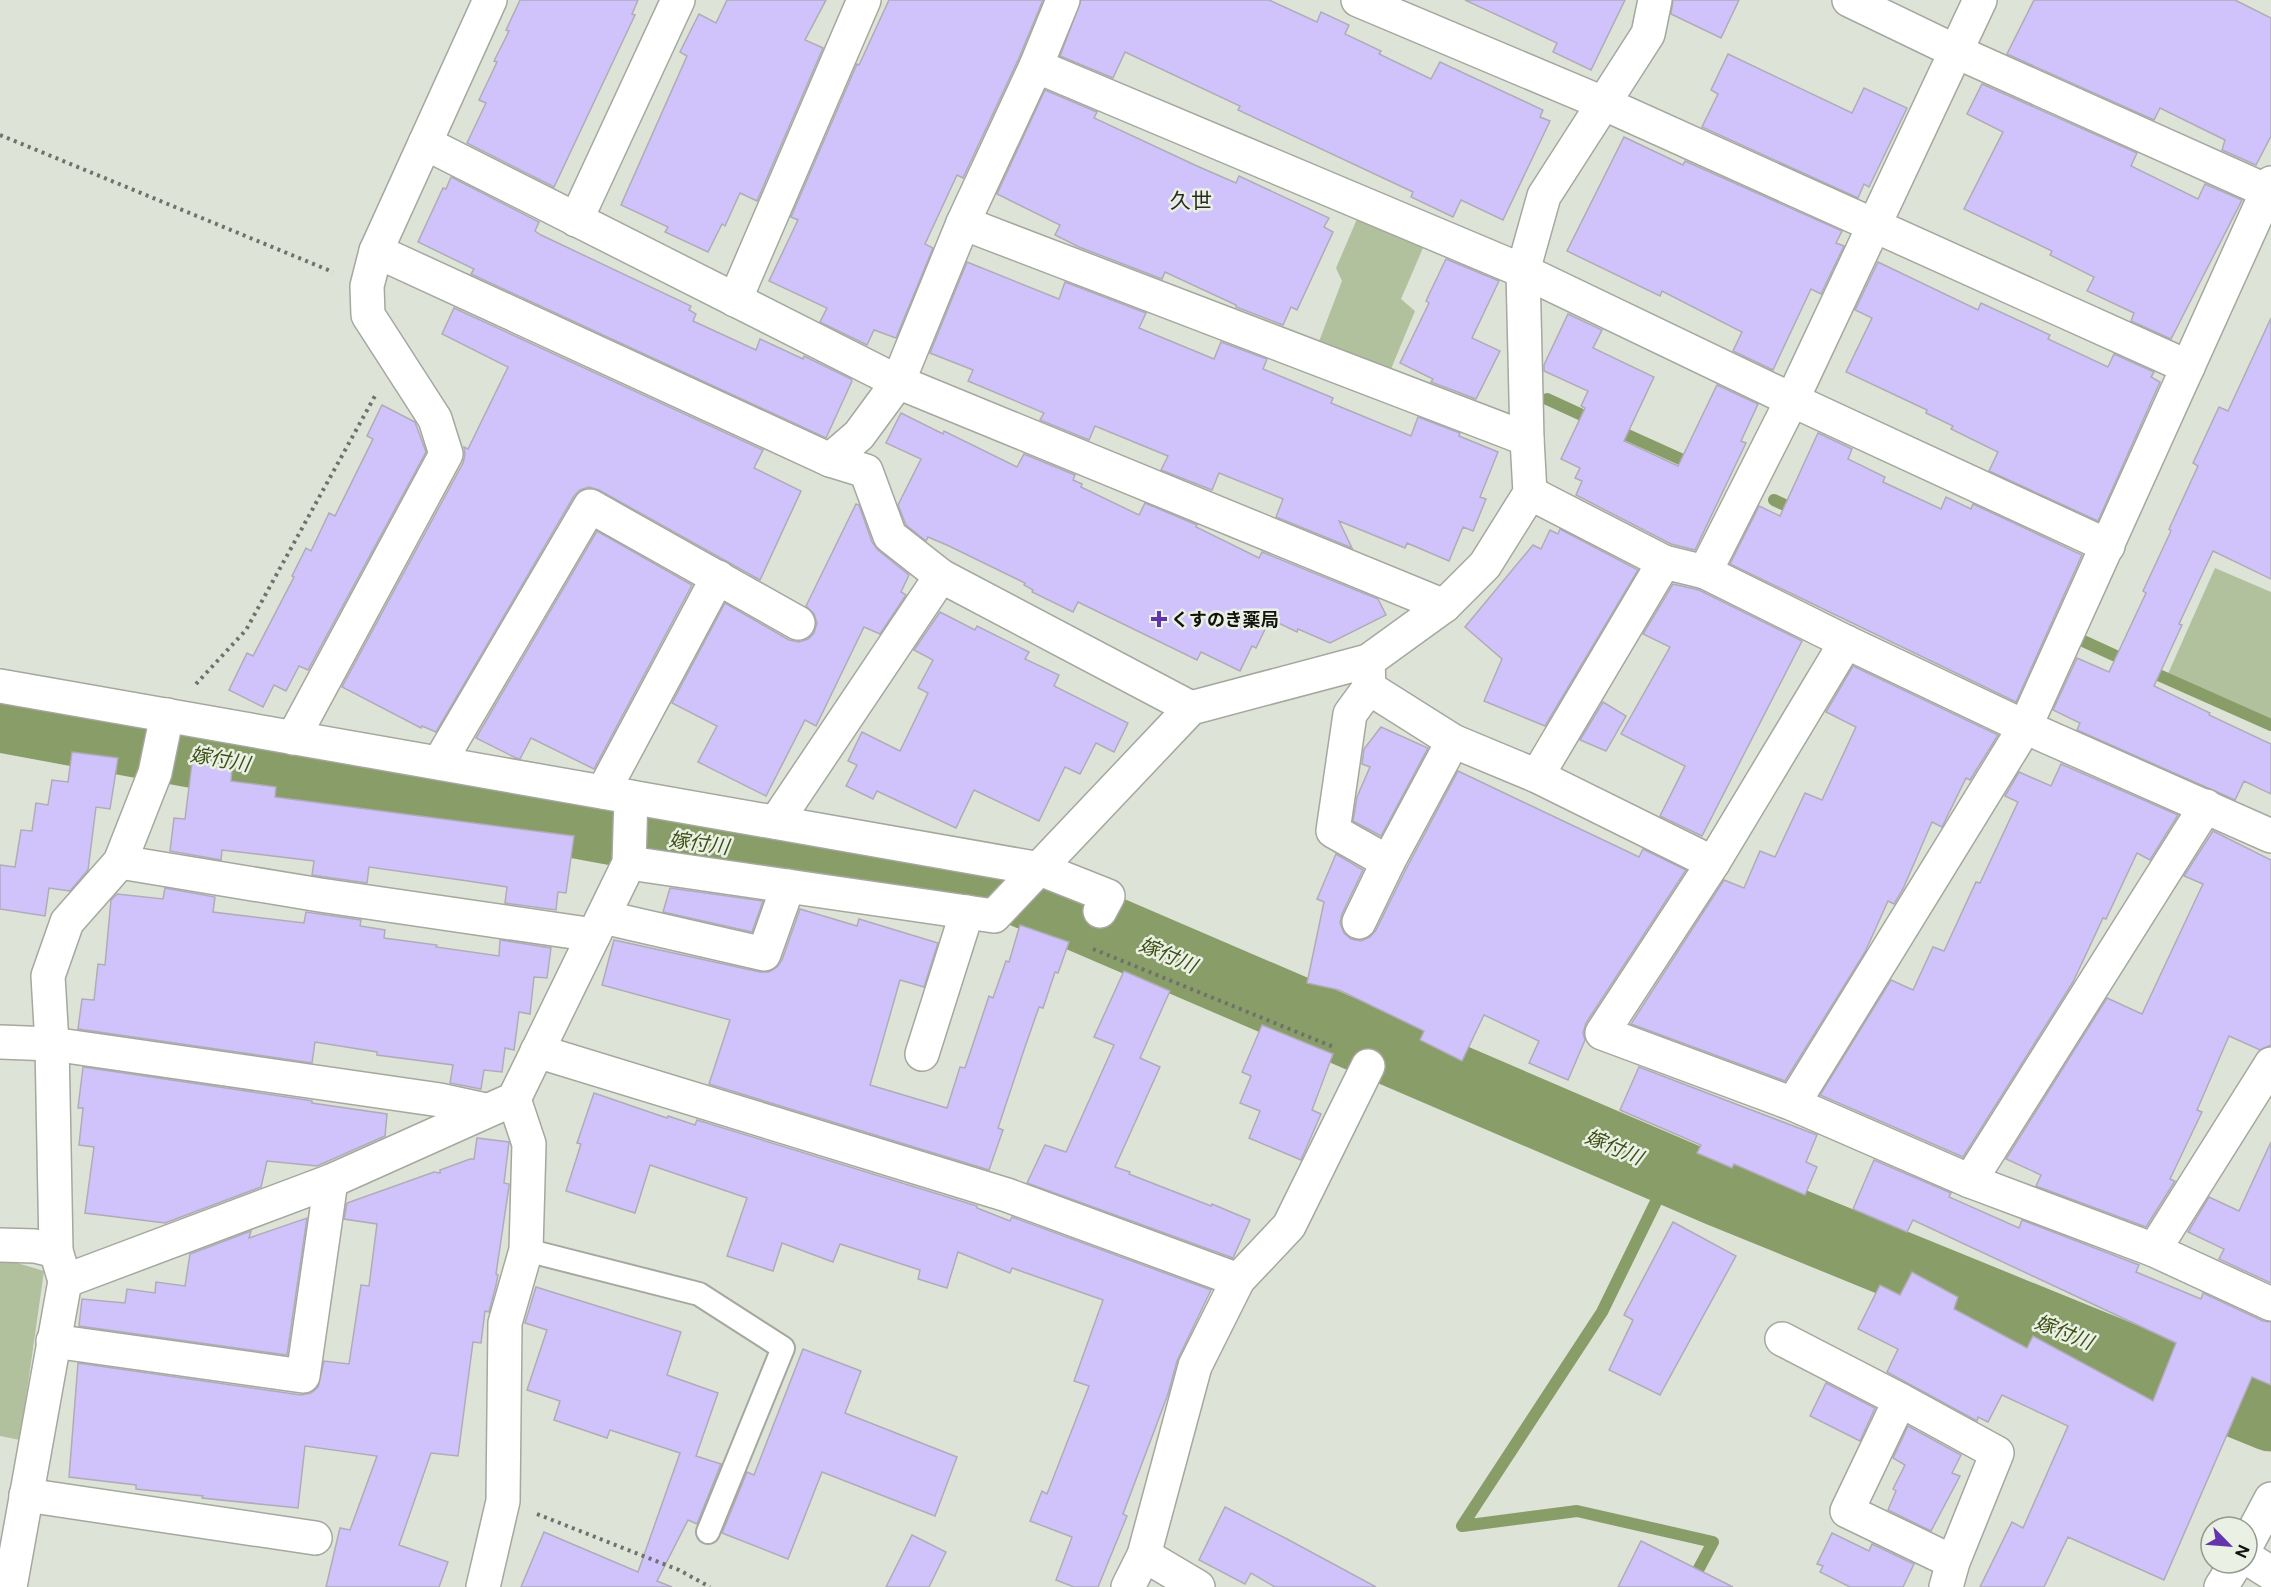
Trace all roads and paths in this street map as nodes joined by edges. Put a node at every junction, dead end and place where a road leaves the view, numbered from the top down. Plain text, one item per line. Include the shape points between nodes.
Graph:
1 (490, 0) edge
2 (678, 0) edge
3 (864, 0) edge
4 (1063, 0) edge
5 (1358, 0) edge
6 (1655, 0) edge
7 (1849, 0) edge
8 (1980, 0) edge
9 (1957, 52) junction
10 (1036, 66) junction
11 (1605, 104) junction
12 (0, 135) edge
13 (424, 143) junction
14 (2269, 187) edge
15 (576, 219) junction
16 (963, 223) junction
17 (1875, 226) junction
18 (376, 251) junction
19 (1523, 271) junction
20 (367, 286) junction
21 (735, 300) junction
22 (396, 358) junction
23 (2188, 367) junction
24 (898, 382) junction
25 (1792, 400) junction
26 (1527, 439) junction
27 (830, 460) junction
28 (1530, 493) junction
29 (2108, 546) junction
30 (1664, 562) junction
31 (1705, 572) junction
32 (941, 576) junction
33 (718, 577) junction
34 (1444, 606) junction
35 (798, 623) dead end
36 (1846, 642) junction
37 (1368, 675) junction
38 (0, 686) edge
39 (1191, 708) junction
40 (167, 715) junction
41 (2025, 727) junction
42 (293, 738) junction
43 (1453, 741) junction
44 (439, 764) junction
45 (1537, 776) junction
46 (617, 795) junction
47 (2206, 806) junction
48 (776, 822) junction
49 (2271, 836) edge
50 (1388, 861) junction
51 (120, 862) junction
52 (629, 863) junction
53 (1713, 863) junction
54 (1040, 869) junction
55 (788, 886) junction
56 (1100, 911) dead end
57 (980, 914) junction
58 (1359, 922) dead end
59 (599, 926) junction
60 (1086, 946) dead end
61 (0, 1042) edge
62 (52, 1044) junction
63 (537, 1051) junction
64 (922, 1054) dead end
65 (2271, 1064) edge
66 (1368, 1066) joint
67 (500, 1104) junction
68 (1792, 1104) junction
69 (331, 1181) junction
70 (1970, 1181) junction
71 (0, 1245) edge
72 (526, 1250) junction
73 (2154, 1250) junction
74 (60, 1266) junction
75 (1239, 1280) junction
76 (2271, 1304) edge
77 (1782, 1339) dead end
78 (53, 1341) junction
79 (1900, 1400) junction
80 (26, 1495) junction
81 (2271, 1499) edge
82 (503, 1501) junction
83 (2259, 1522) edge
84 (708, 1532) dead end
85 (315, 1538) dead end
86 (1144, 1555) junction
87 (1949, 1574) edge
88 (10, 1587) edge
89 (483, 1587) edge
90 (710, 1587) edge
91 (1128, 1587) edge
92 (1198, 1587) edge

1 - 13 street
2 - 15 street
3 - 21 street
4 - 10 street
5 - 11 street
6 - 11 street via 1648,34
7 - 9 street
8 - 9 street
9 - 14 street
9 - 17 street
10 - 16 street
10 - 19 street
11 - 17 street
11 - 19 street via 1544,196
12 - 20 path
13 - 15 street
13 - 18 street
14 - 23 street
15 - 21 street
16 - 24 street
16 - 26 street
17 - 23 street
17 - 25 street
18 - 20 street
18 - 27 street
19 - 25 street
19 - 26 street
20 - 22 street via 368,315
21 - 24 street
22 - 40 path via 246,630
22 - 42 street via 435,419 446,454
23 - 29 street
24 - 27 street via 859,435
24 - 34 street
25 - 29 street
25 - 31 street
26 - 28 street
27 - 32 street via 866,471 890,536
28 - 30 street
28 - 34 street via 1485,565
29 - 41 street
30 - 31 street
30 - 45 street
31 - 36 street
32 - 39 street
32 - 48 street
33 - 35 street
33 - 44 street via 590,506
33 - 46 street
34 - 37 street
36 - 41 street
36 - 53 street
37 - 39 street
37 - 43 street
37 - 50 street via 1350,714 1333,831
38 - 40 street
39 - 54 street
40 - 42 street
40 - 51 street via 155,773
41 - 47 street
41 - 68 street
42 - 44 street
43 - 45 street
43 - 50 street
44 - 46 street
45 - 53 street
46 - 48 street
46 - 52 street
47 - 49 street
47 - 70 street
48 - 54 street
50 - 58 street
51 - 59 street via 320,895
51 - 62 street via 67,922 48,976
52 - 55 street
52 - 59 street
53 - 68 street via 1602,1033
54 - 56 street via 1108,896
54 - 57 street
55 - 57 street
55 - 59 street via 764,954
57 - 64 street
59 - 63 street
60 - 66 path via 1328,1044
61 - 62 street
62 - 67 street via 429,1098
62 - 74 street
63 - 67 street
63 - 75 street via 1007,1195
65 - 73 street
66 - 75 street via 1289,1226
67 - 69 street
67 - 72 street via 529,1144
68 - 70 street
69 - 74 street
69 - 78 street via 303,1376
70 - 73 street
71 - 74 street via 35,1246
72 - 82 street via 505,1323
72 - 84 lane via 699,1294 783,1348
73 - 76 street
74 - 78 street
75 - 86 street via 1195,1366
77 - 79 street
78 - 80 street
79 - 87 street via 1997,1453
79 - 87 street via 1847,1511
80 - 85 street
80 - 88 street
81 - 83 street
82 - 89 street
82 - 90 path via 679,1570
86 - 91 street
86 - 92 street

